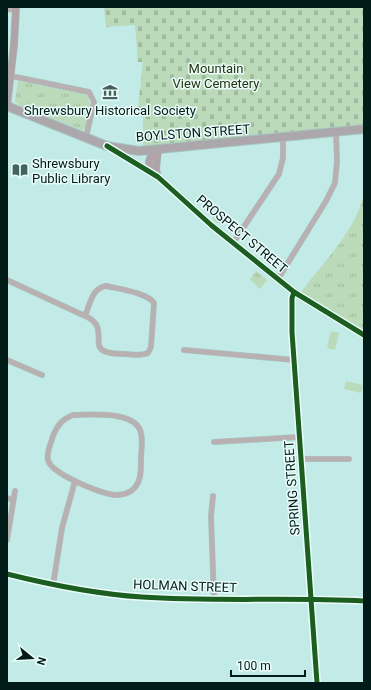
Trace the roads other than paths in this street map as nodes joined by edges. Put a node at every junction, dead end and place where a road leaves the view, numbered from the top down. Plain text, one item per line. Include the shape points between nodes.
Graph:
1 (16, 8) edge
2 (7, 9) edge
3 (11, 76) junction
4 (7, 106) edge
5 (364, 129) edge
6 (336, 132) junction
7 (86, 137) junction
8 (283, 138) junction
9 (107, 146) junction
10 (155, 150) junction
11 (150, 172) junction
12 (158, 178) junction
13 (233, 243) junction
14 (278, 279) junction
15 (7, 280) edge
16 (294, 292) junction
17 (85, 316) junction
18 (364, 335) edge
19 (184, 350) dead end
20 (7, 360) edge
21 (294, 360) junction
22 (42, 375) dead end
23 (299, 437) junction
24 (214, 442) dead end
25 (301, 459) junction
26 (349, 459) dead end
27 (75, 481) junction
28 (16, 491) dead end
29 (213, 496) dead end
30 (7, 498) edge
31 (13, 500) junction
32 (7, 540) edge
33 (7, 574) edge
34 (53, 585) junction
35 (311, 598) junction
36 (214, 599) junction
37 (364, 601) edge
38 (317, 683) edge

1 - 2 street
1 - 3 street
3 - 4 street
3 - 7 street via 89,92 93,107
4 - 7 main road, BOYLSTON STREET
5 - 6 main road, BOYLSTON STREET
6 - 8 main road, BOYLSTON STREET
6 - 14 street via 336,171 332,190
7 - 9 main road, BOYLSTON STREET
8 - 10 main road, BOYLSTON STREET
8 - 13 street via 283,158 279,174
9 - 10 main road, BOYLSTON STREET
9 - 11 street, PROSPECT STREET
10 - 11 street via 149,162
10 - 12 street
11 - 12 street, PROSPECT STREET
12 - 13 street, PROSPECT STREET
13 - 14 street, PROSPECT STREET
14 - 16 street, PROSPECT STREET
15 - 17 street
16 - 18 street, PROSPECT STREET
16 - 21 street, SPRING STREET via 291,319
17 - 17 street via 96,322 103,351 112,354 142,355 150,350 154,304 149,297 101,287 94,293
19 - 21 street
20 - 22 street
21 - 23 street, SPRING STREET
23 - 24 street
23 - 25 street, SPRING STREET
25 - 26 street
25 - 35 street, SPRING STREET
27 - 27 street via 114,495 124,494 134,488 139,482 141,470 142,434 136,423 118,416 73,415 60,422 47,453 48,460 55,471
27 - 34 street via 62,528
28 - 31 street
29 - 36 street
30 - 31 street
31 - 32 street
33 - 34 street, HOLMAN STREET
34 - 36 street, HOLMAN STREET via 136,596
35 - 36 street, HOLMAN STREET
35 - 37 street, HOLMAN STREET
35 - 38 street, SPRING STREET

